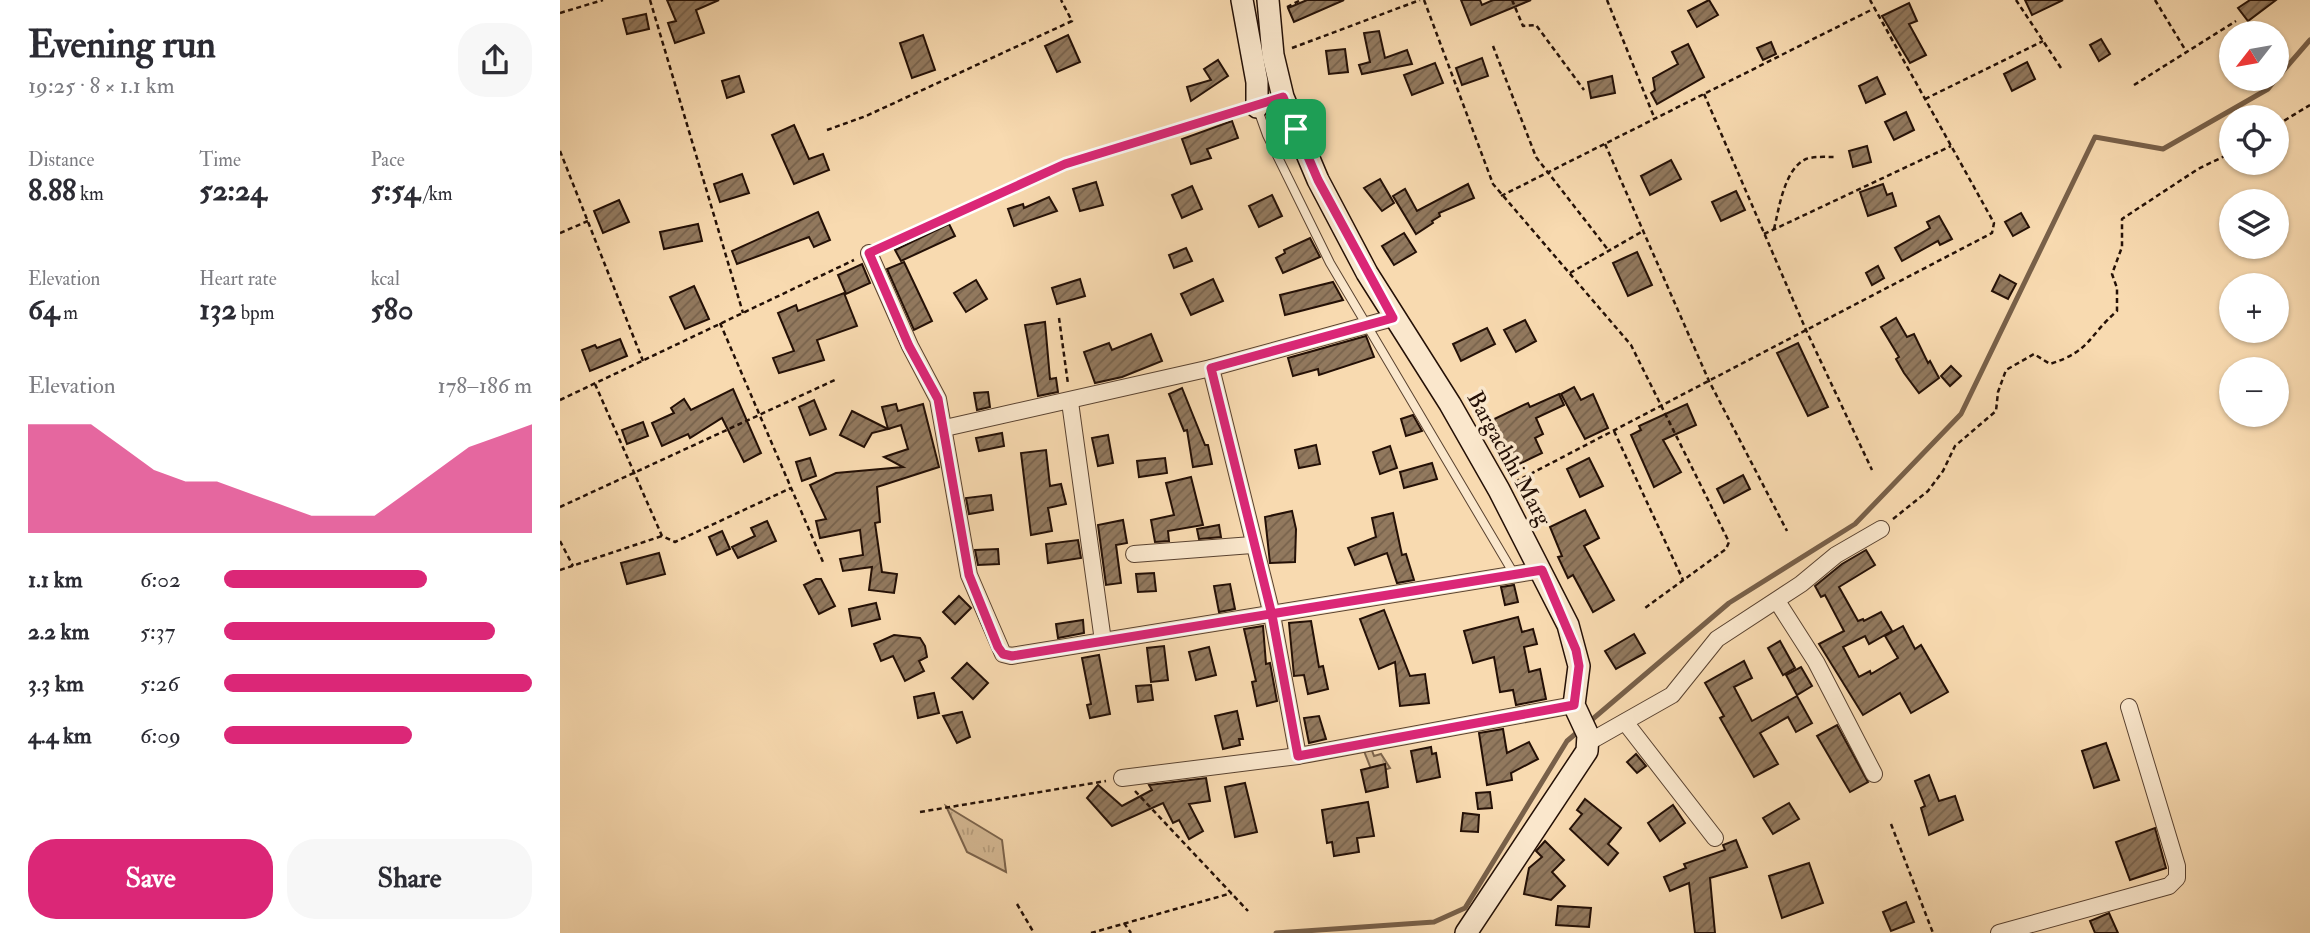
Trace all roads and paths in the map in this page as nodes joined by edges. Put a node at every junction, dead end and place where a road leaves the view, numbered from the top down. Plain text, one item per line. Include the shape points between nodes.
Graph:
1 (603, 0) edge
2 (650, 0) edge
3 (1061, 0) edge
4 (1242, 0) edge
5 (1268, 0) edge
6 (1422, 0) edge
7 (1512, 0) edge
8 (1607, 0) edge
9 (1870, 0) edge
10 (2017, 0) edge
11 (2155, 0) edge
12 (1875, 8) junction
13 (560, 13) edge
14 (2219, 32) edge
15 (2043, 41) junction
16 (1493, 46) dead end
17 (2186, 52) junction
18 (1273, 55) junction
19 (2061, 68) dead end
20 (2134, 86) dead end
21 (1584, 90) dead end
22 (1704, 94) junction
23 (1925, 99) junction
24 (2310, 105) edge
25 (1257, 107) junction
26 (1654, 117) junction
27 (2289, 118) edge
28 (827, 130) dead end
29 (1605, 144) junction
30 (1952, 146) junction
31 (560, 151) edge
32 (1835, 157) dead end
33 (2219, 159) edge
34 (1548, 172) junction
35 (1501, 196) junction
36 (588, 221) junction
37 (1774, 229) junction
38 (1643, 231) junction
39 (560, 233) edge
40 (1764, 234) junction
41 (1609, 251) junction
42 (869, 253) junction
43 (1569, 274) junction
44 (743, 313) junction
45 (1059, 318) dead end
46 (1393, 318) junction
47 (720, 323) junction
48 (1366, 325) junction
49 (1806, 330) junction
50 (643, 361) junction
51 (1211, 368) junction
52 (837, 379) dead end
53 (1709, 381) junction
54 (595, 384) junction
55 (560, 400) edge
56 (1070, 402) junction
57 (1663, 405) junction
58 (759, 413) junction
59 (945, 428) junction
60 (1614, 431) junction
61 (1872, 470) dead end
62 (634, 473) junction
63 (791, 488) junction
64 (1499, 490) junction
65 (560, 507) edge
66 (1881, 529) joint
67 (1787, 531) dead end
68 (662, 536) junction
69 (560, 541) edge
70 (1252, 545) junction
71 (1134, 554) dead end
72 (822, 562) dead end
73 (573, 566) junction
74 (560, 570) edge
75 (1542, 570) junction
76 (1514, 575) junction
77 (1683, 580) junction
78 (1777, 601) junction
79 (1644, 608) dead end
80 (1272, 615) junction
81 (1103, 641) junction
82 (2129, 706) dead end
83 (1574, 708) junction
84 (1625, 722) junction
85 (1588, 739) junction
86 (1298, 756) junction
87 (1874, 774) dead end
88 (1122, 778) junction
89 (920, 812) dead end
90 (1891, 824) dead end
91 (1715, 838) dead end
92 (1232, 893) junction
93 (1017, 904) dead end
94 (1248, 911) dead end
95 (1124, 923) junction
96 (1034, 933) edge
97 (1091, 933) edge
98 (1131, 933) edge
99 (1466, 933) edge
100 (1933, 933) edge
101 (1999, 933) edge

1 - 13 path
2 - 44 path
3 - 28 path via 1072,21
4 - 25 street
5 - 18 street, Bargachhi Marg
6 - 18 path
6 - 35 path
7 - 21 path via 1523,26 1536,25
8 - 26 path
9 - 12 path
10 - 15 path
11 - 17 path
12 - 22 path
12 - 23 path
14 - 17 path
15 - 19 path
15 - 23 path
16 - 34 path via 1536,158
17 - 20 path
18 - 46 street, Bargachhi Marg via 1283,97 1318,180
22 - 26 path
22 - 40 path
23 - 30 path
24 - 27 path
25 - 42 path via 1065,164
25 - 48 lane via 1330,263
26 - 29 path
29 - 34 path
29 - 38 path
30 - 37 path
30 - 49 path via 1994,223 1992,233
31 - 36 path
32 - 37 path via 1810,158 1794,170
33 - 66 path via 2122,219 2122,247 2112,274 2117,311 2082,351 2050,364 2034,354 2006,370 1996,411 1955,446 1928,491
34 - 35 path
34 - 41 path
35 - 43 path
36 - 39 path
36 - 50 path
37 - 40 path
38 - 41 path
38 - 53 path
40 - 49 path
41 - 43 path
42 - 44 path
42 - 59 street via 909,346 938,399
43 - 57 path via 1631,345
44 - 47 path
45 - 56 path
46 - 48 street
46 - 64 street, Bargachhi Marg
47 - 50 path
47 - 58 path
48 - 51 street
48 - 76 lane
49 - 53 path
49 - 61 path
50 - 54 path
51 - 56 street
51 - 70 street
52 - 58 path
53 - 57 path
53 - 67 path
54 - 55 path
54 - 62 path
56 - 59 street
56 - 81 street
57 - 60 path
57 - 77 path via 1729,541 1726,550
58 - 62 path
58 - 63 path
59 - 81 street via 969,575 1003,654
60 - 64 path
60 - 77 path
62 - 65 path
62 - 68 path
63 - 68 path via 675,542
63 - 72 path
64 - 75 street, Bargachhi Marg
66 - 78 street via 1836,555
68 - 73 path
69 - 73 path
70 - 71 street
70 - 80 street
73 - 74 path
75 - 76 street
75 - 83 street, Bargachhi Marg via 1576,650 1579,666
76 - 80 street
77 - 79 path
78 - 84 street via 1717,639 1672,695
78 - 87 street via 1816,663
80 - 81 street
80 - 86 street
82 - 101 street via 2177,878 2169,886
83 - 85 street
83 - 86 street
84 - 85 street
84 - 91 street
85 - 99 street via 1587,751
86 - 88 street
88 - 89 path
88 - 92 path
90 - 100 path
92 - 94 path
92 - 95 path
93 - 96 path
95 - 97 path
95 - 98 path

